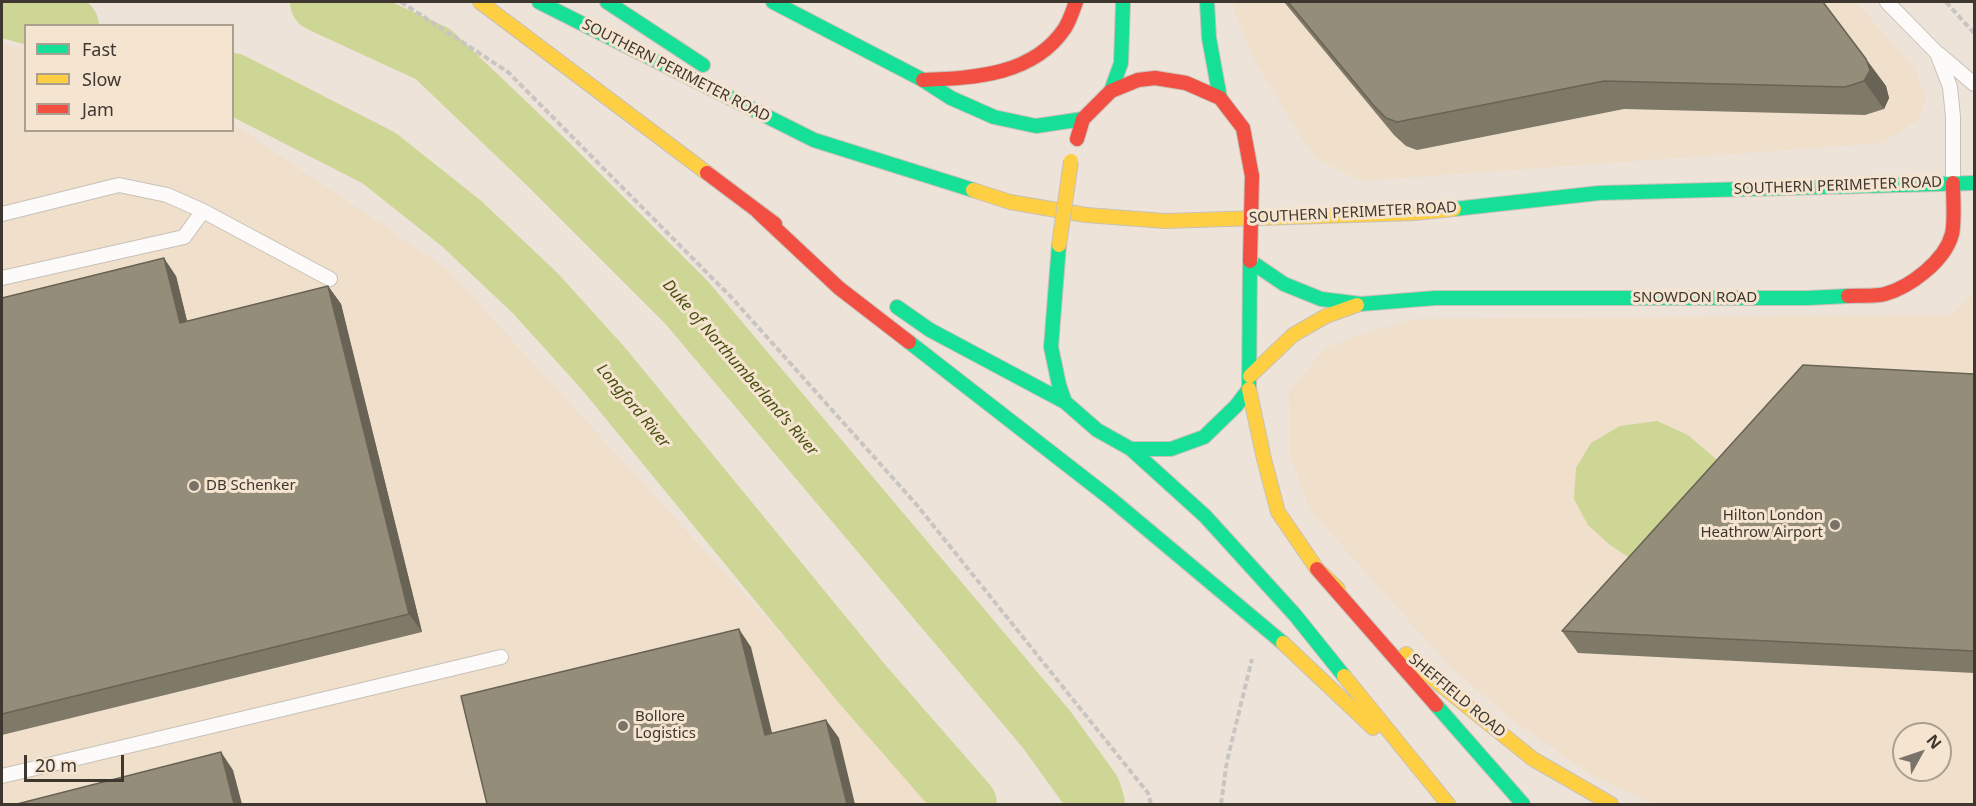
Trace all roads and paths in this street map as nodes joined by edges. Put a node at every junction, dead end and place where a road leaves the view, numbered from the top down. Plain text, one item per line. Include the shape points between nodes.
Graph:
1 (402, 2) edge
2 (480, 2) edge
3 (539, 2) edge
4 (607, 2) edge
5 (773, 2) edge
6 (1076, 2) edge
7 (1124, 2) edge
8 (1207, 2) edge
9 (1887, 2) edge
10 (1946, 2) edge
11 (1974, 33) edge
12 (1937, 52) junction
13 (923, 80) junction
14 (1974, 84) edge
15 (1111, 91) junction
16 (1221, 98) junction
17 (1083, 119) junction
18 (814, 140) junction
19 (1953, 183) junction
20 (1974, 183) edge
21 (202, 211) junction
22 (758, 212) junction
23 (2, 213) edge
24 (1250, 261) junction
25 (834, 265) dead end
26 (2, 278) edge
27 (330, 279) dead end
28 (882, 297) dead end
29 (1361, 304) junction
30 (1249, 383) junction
31 (1065, 402) junction
32 (1131, 449) junction
33 (1317, 569) junction
34 (1260, 624) junction
35 (501, 657) dead end
36 (2, 776) edge
37 (1425, 776) junction
38 (1151, 804) edge
39 (1221, 804) edge
40 (1448, 804) edge
41 (1523, 804) edge
42 (1611, 804) edge

1 - 38 path via 508,72 732,298 916,504 1148,793
2 - 22 main road
3 - 18 main road, SOUTHERN PERIMETER ROAD
4 - 18 main road, SOUTHERN PERIMETER ROAD
5 - 13 main road
6 - 13 main road via 1058,40 1036,58 1008,70 958,79
7 - 15 main road via 1121,63
8 - 16 main road via 1212,62
9 - 12 lane
10 - 11 path
12 - 14 lane
12 - 19 lane via 1950,87
13 - 17 main road via 951,98 994,117 1036,126
15 - 16 main road via 1155,78 1186,83
15 - 17 main road
16 - 24 main road, bridge via 1243,128 1252,176
17 - 31 main road, bridge via 1071,161 1059,245 1051,347
18 - 19 main road, SOUTHERN PERIMETER ROAD via 1010,202 1086,215 1165,221 1415,213 1599,194
19 - 20 main road, SOUTHERN PERIMETER ROAD
19 - 29 main road, SNOWDON ROAD via 1952,234 1942,254 1908,284 1884,294 1808,298 1435,298
21 - 23 lane via 167,195 118,185
21 - 26 lane via 184,237
21 - 27 lane
22 - 25 main road
22 - 34 main road via 839,288 1111,499
24 - 29 main road, SNOWDON ROAD via 1284,284 1321,299
24 - 30 main road
28 - 31 main road via 930,330
29 - 30 main road, SNOWDON ROAD via 1326,316 1293,335
30 - 32 main road, SNOWDON ROAD via 1236,406 1204,437 1171,450
30 - 33 main road via 1278,512
31 - 32 main road via 1097,430
32 - 37 main road via 1205,516 1295,615
33 - 41 main road
33 - 42 main road, SHEFFIELD ROAD via 1426,673 1524,752
34 - 37 main road
34 - 39 path via 1227,761
35 - 36 lane
37 - 40 main road

